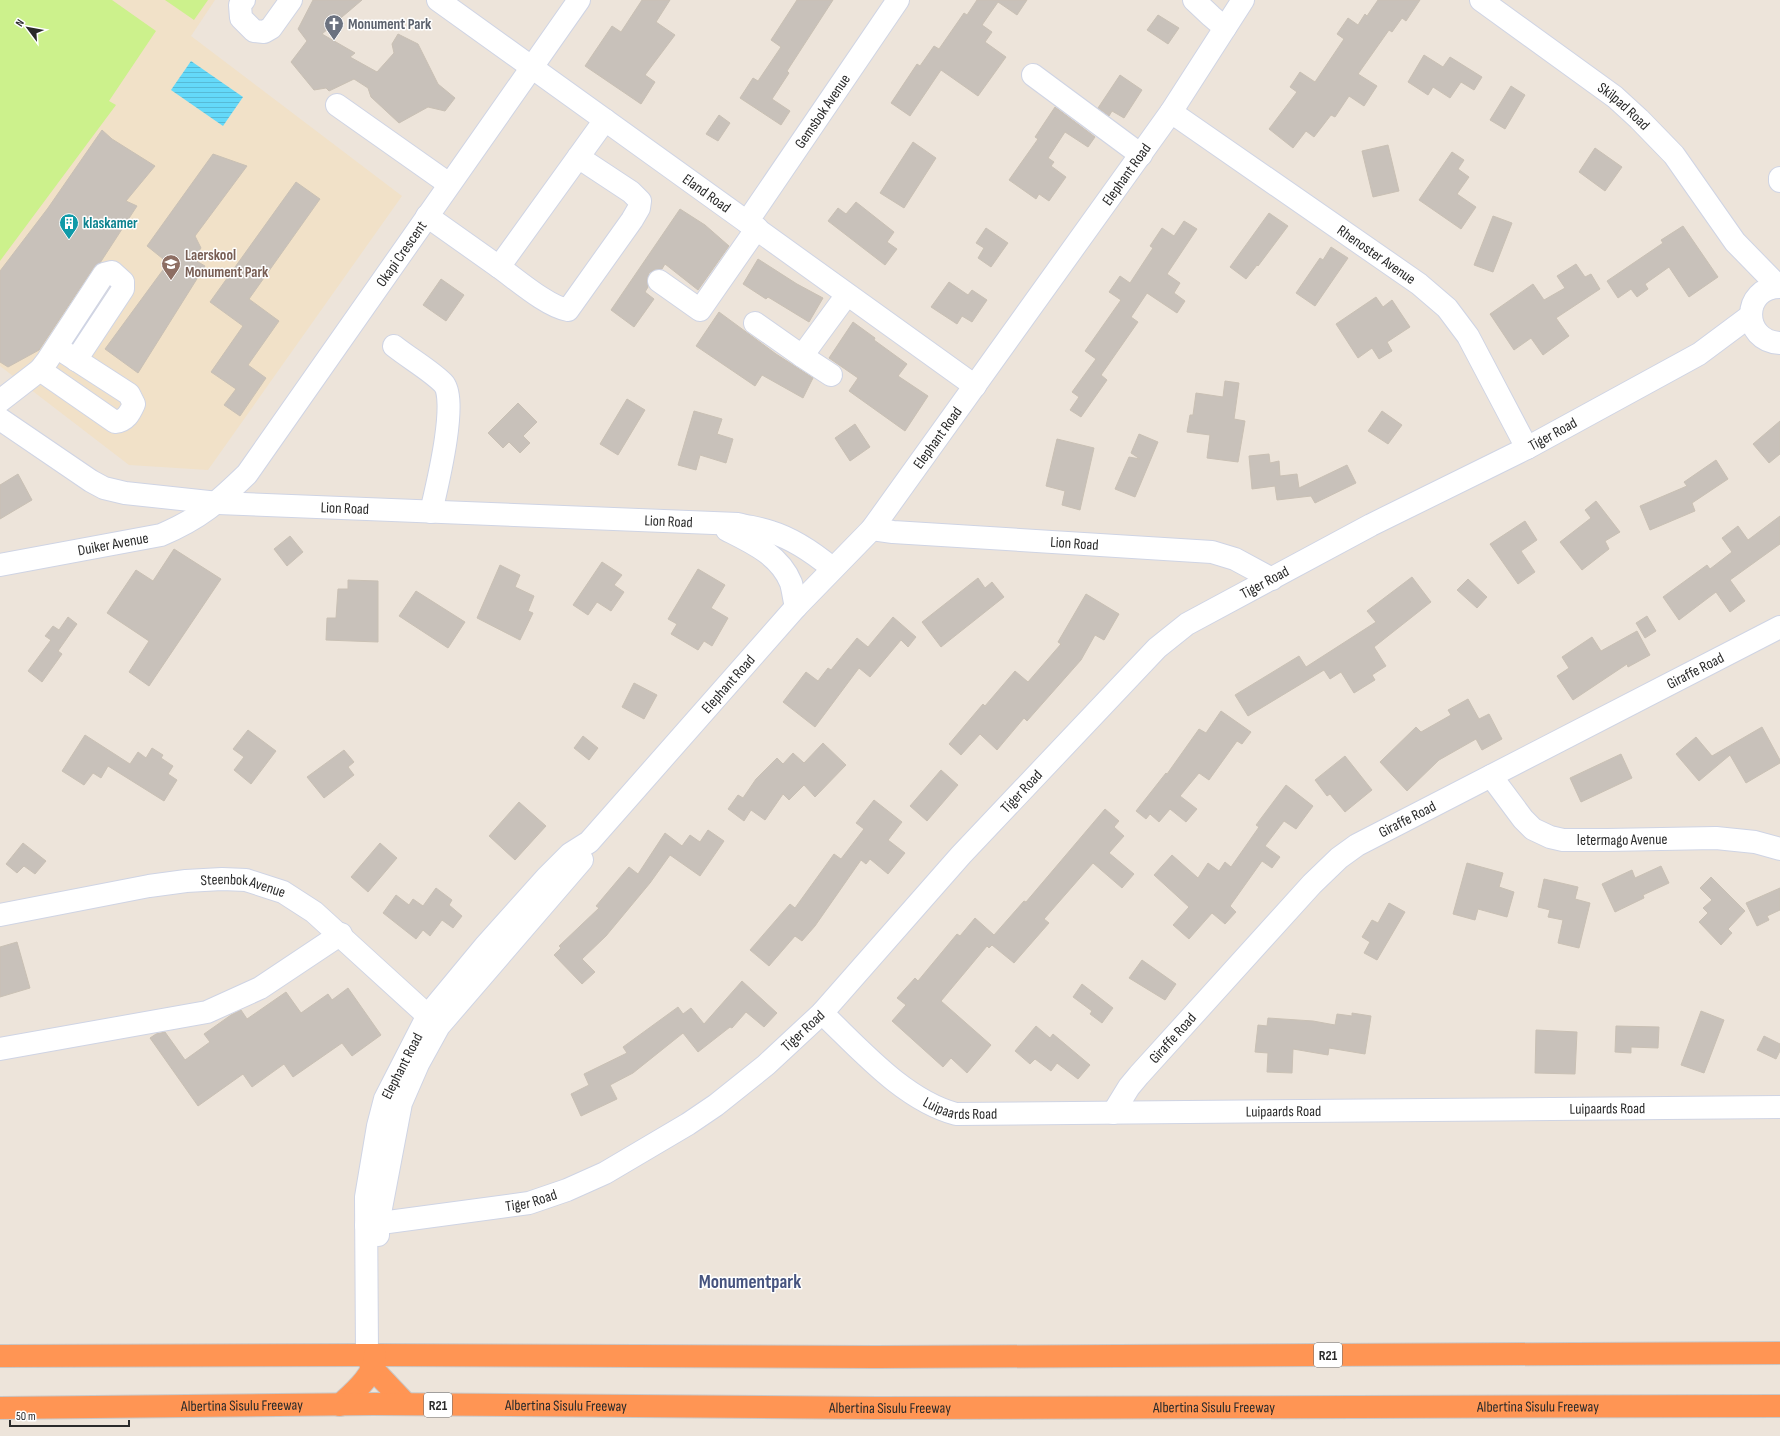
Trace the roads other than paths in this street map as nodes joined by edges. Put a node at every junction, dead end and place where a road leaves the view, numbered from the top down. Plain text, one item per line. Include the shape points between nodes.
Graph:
1 (244, 0) edge
2 (291, 0) edge
3 (438, 0) edge
4 (579, 0) edge
5 (898, 0) edge
6 (1194, 0) edge
7 (1243, 0) edge
8 (1482, 0) edge
9 (1225, 28) junction
10 (530, 68) junction
11 (1033, 75) dead end
12 (337, 105) dead end
13 (1171, 112) junction
14 (605, 120) junction
15 (1140, 155) junction
16 (578, 157) junction
17 (449, 184) junction
18 (427, 216) junction
19 (752, 225) junction
20 (1736, 242) junction
21 (499, 267) junction
22 (659, 281) dead end
23 (1779, 287) edge
24 (846, 296) junction
25 (1756, 316) junction
26 (755, 323) dead end
27 (1780, 343) edge
28 (394, 346) dead end
29 (57, 348) junction
30 (802, 356) junction
31 (76, 360) junction
32 (40, 370) junction
33 (831, 376) dead end
34 (975, 386) junction
35 (0, 401) edge
36 (0, 420) edge
37 (1527, 448) junction
38 (218, 503) junction
39 (431, 512) junction
40 (711, 523) junction
41 (872, 529) junction
42 (0, 566) edge
43 (832, 568) junction
44 (1272, 579) junction
45 (796, 607) junction
46 (1780, 627) edge
47 (1491, 776) junction
48 (1780, 849) edge
49 (0, 915) edge
50 (341, 934) junction
51 (822, 1013) junction
52 (434, 1020) junction
53 (0, 1049) edge
54 (1780, 1107) edge
55 (1113, 1113) junction
56 (372, 1225) junction
57 (1780, 1353) edge
58 (0, 1356) edge
59 (371, 1359) junction
60 (406, 1404) junction
61 (340, 1405) junction
62 (1780, 1406) edge
63 (0, 1408) edge

1 - 2 street via 240,6 241,18 254,31 264,32 271,28
3 - 10 street, Eland Road
4 - 10 street, Okapi Crescent
5 - 19 street, Gemsbok Avenue
6 - 9 street
7 - 9 street, Elephant Road
8 - 20 street, Skilpad Road via 1615,97 1639,119 1674,155
9 - 13 street, Elephant Road
10 - 14 street, Eland Road
10 - 17 street, Okapi Crescent
11 - 15 street
12 - 17 street
13 - 15 street, Elephant Road
13 - 37 street, Rhenoster Avenue via 1419,284 1447,308 1468,336
14 - 16 street
14 - 19 street, Eland Road
15 - 34 street, Elephant Road
16 - 21 street
16 - 21 street via 631,192 640,201 639,208 572,307 568,310 561,309
17 - 18 street, Okapi Crescent
18 - 21 street
18 - 38 street, Okapi Crescent via 247,474
19 - 22 street, Gemsbok Avenue via 700,310
19 - 24 street, Eland Road
20 - 23 street, Skilpad Road
20 - 25 street, Skilpad Road
23 - 25 street, Tiger Road via 1770,288
24 - 30 street
24 - 34 street, Eland Road
25 - 27 street via 1772,342
25 - 37 street, Tiger Road via 1699,354
26 - 30 street
28 - 39 street via 445,384 448,397 450,409
29 - 31 street
29 - 31 street via 104,274 112,272 123,282 123,288
29 - 32 street
30 - 33 street
31 - 32 street via 129,394 134,404 121,422 115,422
32 - 35 street
34 - 41 street, Elephant Road
36 - 38 street, Lion Road via 77,473 104,488 125,493
37 - 44 street, Tiger Road via 1371,525
38 - 39 street, Lion Road
38 - 42 street, Duiker Avenue via 185,525 161,535
39 - 40 street, Lion Road
40 - 43 street, Lion Road via 738,524 772,532 817,555
40 - 45 street, Lion Road via 754,544 770,555 790,582
41 - 43 street, Elephant Road
41 - 44 street, Lion Road via 1212,552 1235,559
43 - 45 street, Elephant Road
44 - 51 street, Tiger Road via 1193,620 1157,648 961,856
45 - 52 street, Elephant Road via 589,842 583,859 552,883
46 - 47 street, Giraffe Road
47 - 48 street, Ietermago Avenue via 1529,825 1550,837 1563,840 1716,838 1755,842
47 - 55 street, Giraffe Road via 1357,845 1339,858 1312,884 1129,1087
49 - 50 street, Steenbok Avenue via 164,884 222,879 246,880 284,892
50 - 52 street, Steenbok Avenue
50 - 53 street via 260,988 207,1012
51 - 55 street, Luipaards Road via 907,1090 939,1110 956,1114 996,1115
51 - 56 street, Tiger Road via 766,1065 716,1104 688,1124 605,1173 568,1190 528,1203
52 - 56 street, Elephant Road via 401,1103
54 - 55 street, Luipaards Road
56 - 59 street, Elephant Road
57 - 59 highway, R21
58 - 59 highway, R21
59 - 60 highway
59 - 61 highway via 356,1390
60 - 61 highway, Albertina Sisulu Freeway / R21
60 - 62 highway, Albertina Sisulu Freeway / R21 via 877,1408
61 - 63 highway, Albertina Sisulu Freeway / R21

